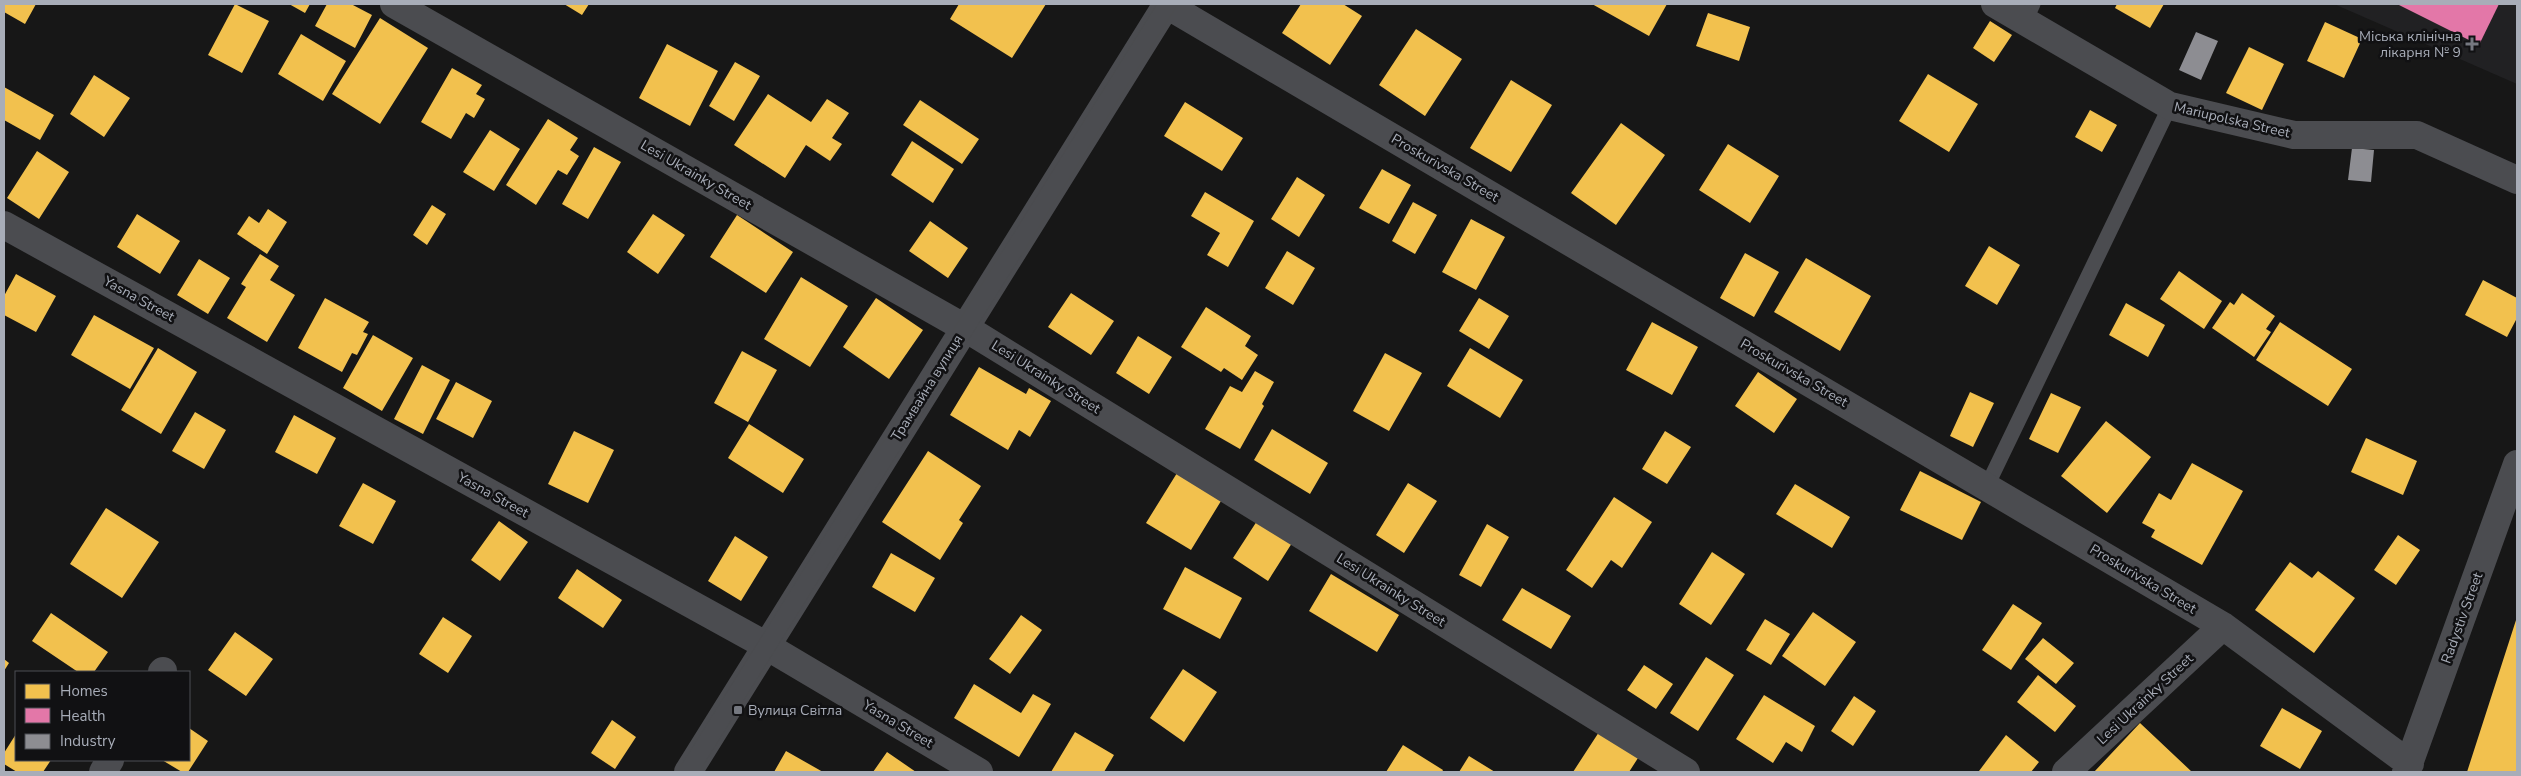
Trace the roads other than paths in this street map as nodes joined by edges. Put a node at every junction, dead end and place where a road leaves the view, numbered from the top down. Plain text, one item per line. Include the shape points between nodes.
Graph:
1 (394, 4) edge
2 (1166, 4) edge
3 (1995, 4) edge
4 (2029, 13) edge
5 (2170, 106) junction
6 (2517, 180) edge
7 (4, 225) edge
8 (965, 328) junction
9 (2517, 464) edge
10 (1987, 486) junction
11 (2223, 626) junction
12 (766, 646) junction
13 (109, 761) edge
14 (2408, 768) edge
15 (103, 772) edge
16 (688, 772) edge
17 (979, 772) edge
18 (1686, 772) edge
19 (2066, 772) edge

1 - 8 street, Lesi Ukrainky Street
2 - 8 street, Трамвайна вулиця
2 - 10 street, Proskurivska Street
3 - 4 street, Mariupolska Street
4 - 5 street, Mariupolska Street
5 - 6 street, Mariupolska Street via 2294,135 2418,135
5 - 10 lane
7 - 12 street, Yasna Street
8 - 12 street, Трамвайна вулиця
8 - 18 street, Lesi Ukrainky Street
9 - 14 street, Radystiv Street
10 - 11 street, Proskurivska Street
11 - 14 street, Proskurivska Street
11 - 19 street, Lesi Ukrainky Street
12 - 16 street, Трамвайна вулиця
12 - 17 street, Yasna Street
13 - 15 street

